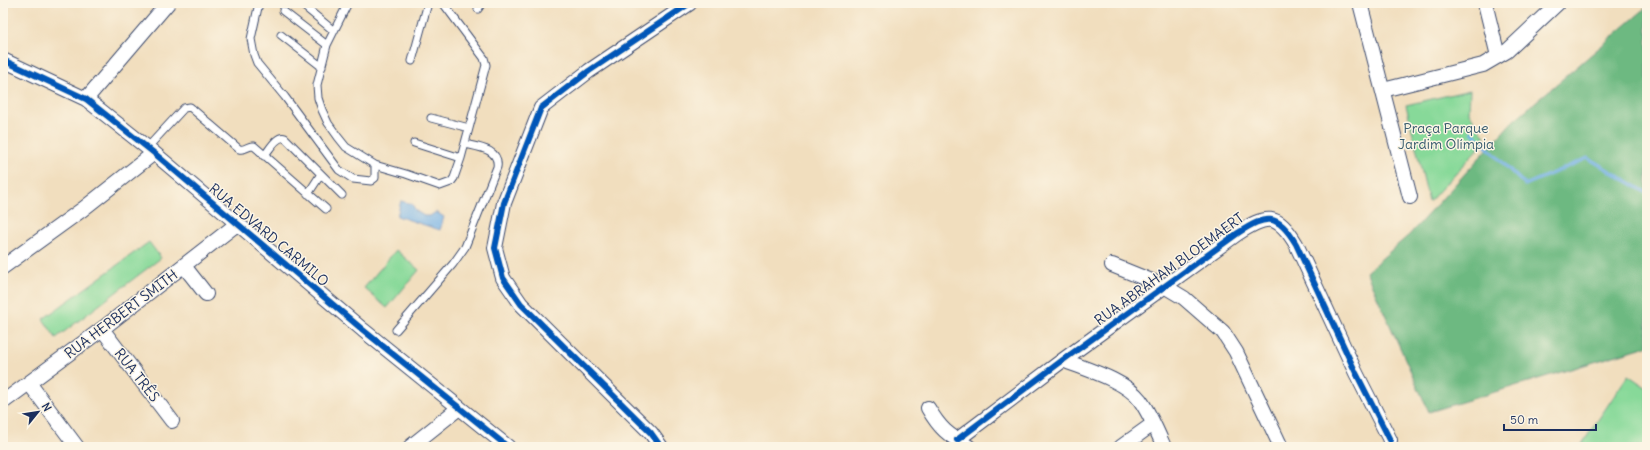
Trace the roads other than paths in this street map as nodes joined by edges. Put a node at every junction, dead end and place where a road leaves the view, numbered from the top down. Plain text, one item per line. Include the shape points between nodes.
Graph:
1 (168, 3) edge
2 (259, 3) edge
3 (300, 3) edge
4 (348, 3) edge
5 (428, 3) edge
6 (443, 3) edge
7 (690, 3) edge
8 (1360, 3) edge
9 (1485, 3) edge
10 (1558, 3) edge
11 (283, 10) dead end
12 (334, 31) junction
13 (281, 35) dead end
14 (327, 46) junction
15 (1498, 56) junction
16 (3, 60) edge
17 (412, 61) dead end
18 (322, 67) junction
19 (1383, 90) junction
20 (86, 99) junction
21 (431, 118) dead end
22 (469, 128) junction
23 (414, 143) dead end
24 (465, 144) junction
25 (150, 150) junction
26 (264, 156) junction
27 (461, 158) junction
28 (375, 165) junction
29 (321, 174) junction
30 (308, 194) junction
31 (342, 195) dead end
32 (1410, 197) dead end
33 (326, 209) dead end
34 (237, 224) junction
35 (1112, 265) dead end
36 (184, 266) junction
37 (3, 267) edge
38 (1164, 286) junction
39 (206, 294) dead end
40 (102, 329) junction
41 (396, 330) dead end
42 (1063, 360) junction
43 (29, 383) junction
44 (3, 402) edge
45 (459, 408) junction
46 (928, 408) dead end
47 (172, 421) dead end
48 (1153, 424) junction
49 (1390, 440) dead end
50 (963, 444) edge
51 (76, 447) edge
52 (410, 447) edge
53 (508, 447) edge
54 (661, 447) edge
55 (1121, 447) edge
56 (1164, 447) edge
57 (1281, 447) edge

1 - 20 street
2 - 28 lane via 251,39 257,63 286,97 340,170 353,178 371,181 375,178
3 - 12 lane
4 - 12 lane
5 - 17 lane
6 - 22 lane via 484,58 486,65
7 - 54 street via 589,71 541,108 504,203 495,248 503,278 521,304 652,433
8 - 19 street
9 - 15 street
10 - 15 street via 1507,51
11 - 14 lane
12 - 14 lane
13 - 18 lane
14 - 18 lane
15 - 19 street via 1484,65
16 - 20 street, RUA EDVARD CARMILO
18 - 28 lane via 318,98 328,123 346,147
19 - 32 street
20 - 25 street, RUA EDVARD CARMILO
21 - 22 lane
22 - 24 lane
23 - 27 lane
24 - 27 lane
24 - 41 lane via 492,152 497,159 497,167 465,247
25 - 26 lane via 188,106 239,149 252,146
25 - 34 street, RUA EDVARD CARMILO
25 - 37 street via 83,209
26 - 29 lane via 278,138 284,137
26 - 30 lane
27 - 28 lane via 454,178 440,186
29 - 30 lane
29 - 31 lane
30 - 33 lane
34 - 36 street, RUA HERBERT SMITH
34 - 45 street, RUA EDVARD CARMILO
35 - 38 street
36 - 39 street
36 - 40 street, RUA HERBERT SMITH
38 - 42 street, RUA ABRAHAM BLOEMAERT
38 - 49 street, RUA ABRAHAM BLOEMAERT via 1238,232 1256,222 1272,220 1285,227 1296,244
38 - 57 street via 1184,298 1223,332 1236,352
40 - 43 street, RUA HERBERT SMITH
40 - 47 street, RUA TRÊS
42 - 48 street via 1128,389 1139,399
42 - 50 street, RUA ABRAHAM BLOEMAERT
43 - 44 street, RUA HERBERT SMITH
43 - 51 street
45 - 52 street
45 - 53 street, RUA EDVARD CARMILO
46 - 50 street via 936,423
48 - 55 street
48 - 56 street

